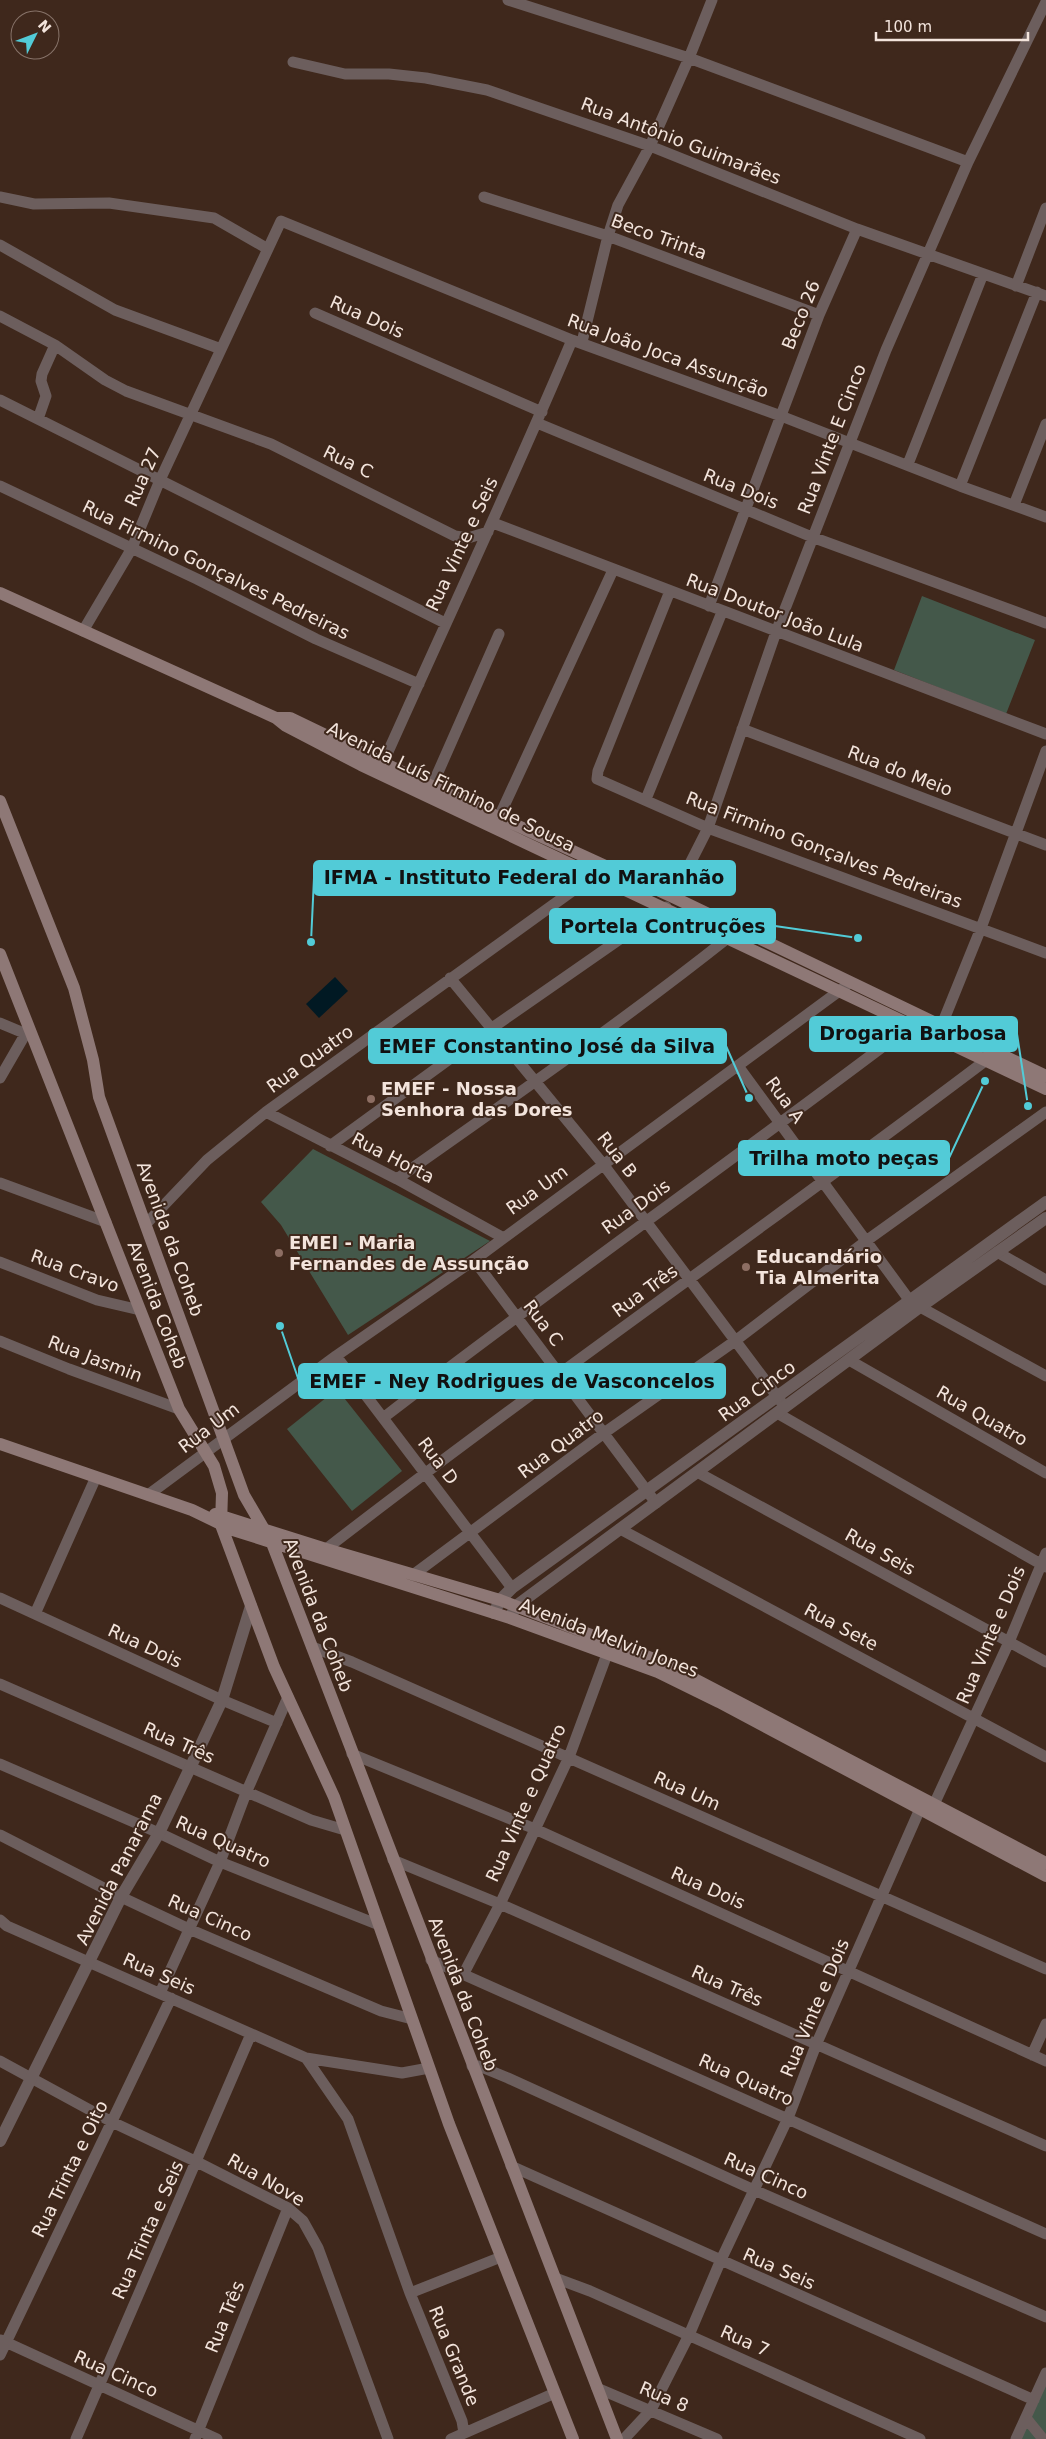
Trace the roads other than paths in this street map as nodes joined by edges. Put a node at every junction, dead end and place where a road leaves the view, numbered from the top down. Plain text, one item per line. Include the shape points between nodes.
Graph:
1 (508, 0) edge
2 (712, 0) edge
3 (1046, 2) edge
4 (689, 58) junction
5 (293, 62) dead end
6 (650, 146) junction
7 (968, 162) junction
8 (0, 197) edge
9 (484, 197) dead end
10 (1046, 208) edge
11 (281, 221) joint
12 (857, 229) junction
13 (608, 236) junction
14 (1, 248) edge
15 (268, 250) junction
16 (929, 254) junction
17 (983, 274) junction
18 (1016, 286) junction
19 (1041, 294) edge
20 (315, 313) dead end
21 (0, 316) edge
22 (819, 316) junction
23 (578, 341) junction
24 (55, 346) junction
25 (221, 348) junction
26 (0, 400) edge
27 (190, 415) junction
28 (781, 416) junction
29 (540, 417) junction
30 (38, 419) junction
31 (1046, 424) edge
32 (850, 442) junction
33 (908, 464) junction
34 (160, 480) junction
35 (0, 486) edge
36 (960, 486) junction
37 (1014, 505) junction
38 (746, 510) junction
39 (1046, 517) edge
40 (490, 527) junction
41 (812, 537) junction
42 (132, 548) junction
43 (613, 570) junction
44 (670, 591) junction
45 (0, 593) edge
46 (708, 606) junction
47 (722, 612) junction
48 (445, 623) junction
49 (1046, 623) edge
50 (83, 631) junction
51 (776, 632) junction
52 (499, 634) dead end
53 (419, 684) junction
54 (276, 718) junction
55 (742, 728) junction
56 (1046, 734) edge
57 (1046, 751) edge
58 (383, 763) junction
59 (432, 786) junction
60 (646, 799) junction
61 (0, 801) edge
62 (482, 815) junction
63 (499, 817) junction
64 (708, 828) junction
65 (1015, 834) junction
66 (1046, 845) edge
67 (606, 867) junction
68 (594, 876) junction
69 (670, 902) junction
70 (981, 928) junction
71 (729, 938) junction
72 (0, 954) edge
73 (1046, 954) edge
74 (450, 978) junction
75 (849, 983) junction
76 (838, 992) junction
77 (0, 1024) edge
78 (910, 1026) junction
79 (941, 1027) junction
80 (492, 1028) junction
81 (29, 1035) junction
82 (985, 1061) junction
83 (738, 1066) junction
84 (1046, 1076) edge
85 (0, 1078) edge
86 (535, 1081) junction
87 (1046, 1089) edge
88 (266, 1112) junction
89 (1046, 1112) edge
90 (780, 1124) junction
91 (330, 1146) junction
92 (603, 1164) junction
93 (397, 1179) junction
94 (0, 1183) edge
95 (824, 1183) junction
96 (1046, 1202) edge
97 (1046, 1218) edge
98 (646, 1221) junction
99 (106, 1222) junction
100 (146, 1224) junction
101 (502, 1237) junction
102 (866, 1240) junction
103 (998, 1252) junction
104 (474, 1260) junction
105 (0, 1262) edge
106 (690, 1280) junction
107 (1046, 1280) edge
108 (915, 1304) junction
109 (140, 1310) junction
110 (516, 1316) junction
111 (0, 1341) edge
112 (736, 1341) junction
113 (336, 1356) junction
114 (849, 1360) junction
115 (560, 1374) junction
116 (1046, 1376) edge
117 (780, 1406) junction
118 (178, 1409) junction
119 (383, 1418) junction
120 (604, 1433) junction
121 (224, 1439) junction
122 (0, 1444) edge
123 (206, 1452) junction
124 (697, 1472) junction
125 (425, 1473) junction
126 (1046, 1473) edge
127 (96, 1478) junction
128 (648, 1492) junction
129 (148, 1495) junction
130 (656, 1503) junction
131 (221, 1520) junction
132 (264, 1529) junction
133 (620, 1529) junction
134 (470, 1533) junction
135 (272, 1543) junction
136 (326, 1549) junction
137 (1046, 1553) edge
138 (1043, 1566) edge
139 (413, 1575) junction
140 (512, 1588) junction
141 (0, 1598) edge
142 (500, 1600) junction
143 (251, 1606) junction
144 (516, 1606) junction
145 (494, 1613) junction
146 (35, 1614) junction
147 (510, 1618) junction
148 (1009, 1642) junction
149 (312, 1647) junction
150 (609, 1648) junction
151 (1046, 1662) edge
152 (0, 1684) edge
153 (288, 1697) junction
154 (222, 1700) junction
155 (974, 1718) junction
156 (277, 1723) junction
157 (352, 1754) junction
158 (569, 1757) junction
159 (1046, 1757) edge
160 (0, 1764) edge
161 (191, 1766) junction
162 (246, 1793) junction
163 (927, 1806) junction
164 (535, 1829) junction
165 (345, 1830) junction
166 (159, 1833) junction
167 (0, 1835) edge
168 (393, 1860) junction
169 (220, 1862) junction
170 (1046, 1863) edge
171 (1046, 1876) edge
172 (881, 1897) junction
173 (121, 1898) junction
174 (500, 1904) junction
175 (379, 1925) junction
176 (2, 1926) edge
177 (189, 1929) junction
178 (431, 1960) junction
179 (90, 1963) junction
180 (1046, 1969) edge
181 (850, 1971) junction
182 (463, 1975) junction
183 (160, 1993) junction
184 (172, 1998) junction
185 (412, 2019) junction
186 (1046, 2024) edge
187 (251, 2034) junction
188 (816, 2045) junction
189 (1032, 2056) junction
190 (306, 2058) junction
191 (0, 2061) edge
192 (1046, 2061) edge
193 (472, 2066) junction
194 (429, 2068) junction
195 (29, 2079) junction
196 (788, 2118) junction
197 (112, 2122) junction
198 (0, 2141) edge
199 (1046, 2146) edge
200 (197, 2162) junction
201 (511, 2166) junction
202 (754, 2190) junction
203 (288, 2208) junction
204 (1046, 2234) edge
205 (501, 2257) junction
206 (720, 2262) junction
207 (554, 2278) junction
208 (410, 2293) junction
209 (1046, 2316) edge
210 (689, 2335) junction
211 (3, 2341) edge
212 (0, 2355) edge
213 (1046, 2372) edge
214 (99, 2386) junction
215 (597, 2388) junction
216 (555, 2392) junction
217 (1034, 2400) junction
218 (651, 2410) junction
219 (1026, 2418) junction
220 (197, 2434) edge
221 (464, 2434) junction
222 (76, 2439) edge
223 (218, 2439) edge
224 (388, 2439) edge
225 (451, 2439) edge
226 (573, 2439) edge
227 (617, 2439) edge
228 (624, 2439) edge
229 (717, 2439) edge
230 (920, 2439) edge
231 (1016, 2439) edge
232 (1043, 2439) edge

1 - 4 street
2 - 4 street, Rua Vinte e Seis
3 - 7 street, Rua Vinte E Cinco
4 - 6 street, Rua Vinte e Seis
4 - 7 street
5 - 6 street, Rua Antônio Guimarães via 345,74 426,78 486,90
6 - 12 street, Rua Antônio Guimarães
6 - 13 street, Rua Vinte e Seis via 618,205
7 - 16 street, Rua Vinte E Cinco
8 - 15 street via 34,204 109,203 214,218
9 - 13 street, Beco Trinta
10 - 18 street
11 - 15 street, Rua 27
11 - 23 street, Rua João Joca Assunção
12 - 16 street, Rua Antônio Guimarães
12 - 22 street, Beco 26
13 - 22 street, Beco Trinta
13 - 23 street, Rua Vinte e Seis
14 - 25 street via 115,310
15 - 25 street, Rua 27
16 - 17 street, Rua Antônio Guimarães
16 - 32 street, Rua Vinte E Cinco
17 - 18 street, Rua Antônio Guimarães
17 - 33 street
18 - 19 street, Rua Antônio Guimarães
19 - 36 street
20 - 29 street, Rua Dois
21 - 24 street, Rua C
22 - 28 street, Beco 26
23 - 28 street, Rua João Joca Assunção
23 - 29 street, Rua Vinte e Seis
24 - 27 street, Rua C via 105,380
24 - 30 street via 42,374 46,396
25 - 27 street, Rua 27
26 - 30 street
27 - 34 street, Rua 27
27 - 40 street, Rua C via 271,444 456,536 468,538
28 - 32 street, Rua João Joca Assunção
28 - 38 street, Beco 26
29 - 38 street, Rua Dois
29 - 40 street, Rua Vinte e Seis
30 - 34 street
31 - 37 street
32 - 33 street, Rua João Joca Assunção
32 - 41 street, Rua Vinte E Cinco
33 - 36 street, Rua João Joca Assunção
34 - 42 street, Rua 27
34 - 48 street
35 - 42 street, Rua Firmino Gonçalves Pedreiras
36 - 37 street, Rua João Joca Assunção
37 - 39 street, Rua João Joca Assunção
38 - 41 street, Rua Dois
38 - 46 street, Beco 26
40 - 43 street, Rua Doutor João Lula
40 - 48 street, Rua Vinte e Seis
41 - 49 street, Rua Dois
41 - 51 street, Rua Vinte E Cinco
42 - 50 street, Rua 27
42 - 53 street, Rua Firmino Gonçalves Pedreiras via 316,639
43 - 44 street, Rua Doutor João Lula
43 - 63 street
44 - 46 street, Rua Doutor João Lula
44 - 60 street, Rua Firmino Gonçalves Pedreiras via 597,779
45 - 50 main road, Avenida Luís Firmino de Sousa
46 - 47 street, Rua Doutor João Lula
47 - 51 street, Rua Doutor João Lula
47 - 60 street
48 - 53 street, Rua Vinte e Seis
50 - 54 main road, Avenida Luís Firmino de Sousa
51 - 55 street, Rua Vinte E Cinco
51 - 56 street, Rua Doutor João Lula
52 - 59 street
53 - 58 street, Rua Vinte e Seis
54 - 58 main road, Avenida Luís Firmino de Sousa via 290,718
54 - 62 main road, Avenida Luís Firmino de Sousa via 361,764
55 - 64 street, Rua Vinte E Cinco
55 - 65 street, Rua do Meio
57 - 65 street
58 - 59 main road, Avenida Luís Firmino de Sousa
59 - 62 main road, Avenida Luís Firmino de Sousa
60 - 64 street, Rua Firmino Gonçalves Pedreiras
61 - 100 main road, Avenida da Coheb via 74,988 100,1097
62 - 63 main road, Avenida Luís Firmino de Sousa
62 - 68 main road, Avenida Luís Firmino de Sousa
63 - 67 main road, Avenida Luís Firmino de Sousa
64 - 69 street, Rua Vinte E Cinco
64 - 70 street, Rua Firmino Gonçalves Pedreiras
65 - 66 street, Rua do Meio
65 - 70 street
67 - 68 street, Rua Quatro
67 - 69 main road, Avenida Luís Firmino de Sousa
68 - 69 main road, Avenida Luís Firmino de Sousa
68 - 74 street, Rua Quatro
69 - 71 main road, Avenida Luís Firmino de Sousa
69 - 75 main road, Avenida Luís Firmino de Sousa
69 - 80 street
70 - 73 street, Rua Firmino Gonçalves Pedreiras
70 - 79 street
71 - 76 main road, Avenida Luís Firmino de Sousa
71 - 86 street
72 - 81 main road, Avenida Coheb
74 - 80 street, Rua B
74 - 88 street, Rua Quatro
75 - 76 street, Rua Um
75 - 79 main road, Avenida Luís Firmino de Sousa
76 - 78 main road, Avenida Luís Firmino de Sousa
76 - 83 street, Rua Um
77 - 81 street
78 - 82 main road, Avenida Luís Firmino de Sousa
78 - 90 street, Rua Dois
79 - 84 main road, Avenida Luís Firmino de Sousa
80 - 86 street, Rua B
80 - 91 street
81 - 85 street
81 - 99 main road, Avenida Coheb
82 - 87 main road, Avenida Luís Firmino de Sousa
82 - 95 street, Rua Três
83 - 90 street, Rua A
83 - 92 street, Rua Um
86 - 92 street, Rua B
86 - 93 street
88 - 91 street, Rua Horta
88 - 100 street, Rua Quatro via 207,1160
89 - 102 street, Rua Quatro
90 - 95 street, Rua A
90 - 98 street, Rua Dois
91 - 93 street, Rua Horta
92 - 98 street, Rua B
92 - 101 street, Rua Um
93 - 101 street, Rua Horta
94 - 99 street
95 - 102 street, Rua A
95 - 106 street, Rua Três
96 - 108 street, Rua Cinco
97 - 103 street, Rua Cinco
98 - 106 street, Rua B
98 - 110 street, Rua Dois
99 - 109 main road, Avenida Coheb
100 - 121 main road, Avenida da Coheb
101 - 104 street, Rua Um
102 - 108 street, Rua A
102 - 112 street, Rua Quatro
103 - 107 street
103 - 108 street, Rua Cinco
104 - 110 street, Rua C
104 - 113 street, Rua Um
105 - 109 street, Rua Cravo via 97,1300
106 - 112 street, Rua B
106 - 115 street, Rua Três
108 - 114 street, Rua Cinco
108 - 116 street
108 - 117 street, Rua Cinco
109 - 118 main road, Avenida Coheb
110 - 115 street, Rua C
110 - 119 street, Rua Dois
111 - 118 street, Rua Jasmin
112 - 117 street, Rua B
112 - 120 street, Rua Quatro
113 - 119 street, Rua D
113 - 121 street, Rua Um
114 - 117 street, Rua Cinco
114 - 126 street, Rua Quatro
115 - 120 street, Rua C
115 - 125 street, Rua Três
117 - 124 street, Rua Cinco
117 - 128 street, Rua Cinco
117 - 138 street, Rua Cinco
118 - 123 main road, Avenida Coheb
119 - 125 street, Rua D
120 - 128 street, Rua C
120 - 134 street, Rua Quatro
121 - 123 street, Rua Um
121 - 132 main road, Avenida da Coheb via 244,1495
122 - 127 main road, Avenida Melvin Jones
123 - 129 street, Rua Um
123 - 131 main road, Avenida Coheb via 219,1479
124 - 130 street, Rua Cinco
124 - 148 street, Rua Seis
125 - 134 street, Rua D
125 - 136 street, Rua Três
127 - 129 main road, Avenida Melvin Jones
127 - 146 street
128 - 130 street, Rua C
128 - 140 street, Rua Cinco
129 - 131 main road, Avenida Melvin Jones
130 - 133 street, Rua Cinco
131 - 132 main road, Avenida Melvin Jones
131 - 135 main road, Avenida Melvin Jones
131 - 143 main road, Avenida Coheb
132 - 135 main road, Avenida da Coheb
132 - 136 main road, Avenida Melvin Jones
133 - 144 street, Rua Cinco
133 - 155 street, Rua Sete
134 - 139 street, Rua Quatro
134 - 140 street, Rua D
135 - 145 main road, Avenida Melvin Jones
135 - 149 main road, Avenida da Coheb
136 - 139 main road, Avenida Melvin Jones
137 - 138 street, Rua Vinte e Dois
138 - 148 street, Rua Vinte e Dois
139 - 142 main road, Avenida Melvin Jones
140 - 142 street, Rua Cinco
141 - 146 street, Rua Dois
142 - 144 main road, Avenida Melvin Jones
142 - 145 street, Rua Cinco
143 - 153 main road, Avenida Coheb
143 - 154 street, Avenida Panarama
144 - 147 street, Rua Cinco
144 - 150 main road, Avenida Melvin Jones
145 - 147 main road, Avenida Melvin Jones
146 - 154 street, Rua Dois
147 - 150 main road, Avenida Melvin Jones
148 - 151 street, Rua Seis
148 - 155 street, Rua Vinte e Dois
149 - 157 main road, Avenida da Coheb
149 - 158 street, Rua Um
150 - 158 street, Rua Vinte e Quatro
150 - 163 main road, Avenida Melvin Jones
152 - 161 street, Rua Três
153 - 156 street
153 - 165 main road via 334,1797
154 - 156 street, Rua Dois
154 - 161 street, Avenida Panarama
155 - 159 street, Rua Sete
155 - 163 street, Rua Vinte e Dois
156 - 162 street
157 - 164 street, Rua Dois
157 - 168 main road, Avenida da Coheb
158 - 164 street, Rua Vinte e Quatro
158 - 172 street, Rua Um
160 - 166 street, Rua Quatro
161 - 162 street, Rua Três
161 - 166 street, Avenida Panarama
162 - 165 street, Rua Três via 310,1820
162 - 169 street
163 - 170 main road, Avenida Melvin Jones
163 - 171 main road, Avenida Melvin Jones
163 - 172 street, Rua Vinte e Dois
164 - 174 street, Rua Vinte e Quatro
164 - 181 street, Rua Dois
165 - 175 main road
166 - 169 street, Rua Quatro
166 - 173 street, Avenida Panarama
167 - 173 street, Rua Cinco
168 - 174 street, Rua Três
168 - 178 main road, Avenida da Coheb
169 - 175 street, Rua Quatro
169 - 177 street
172 - 180 street, Rua Um
172 - 181 street, Rua Vinte e Dois
173 - 177 street, Rua Cinco
173 - 179 street, Avenida Panarama
174 - 182 street, Rua Vinte e Quatro
174 - 188 street, Rua Três
175 - 185 main road
176 - 179 street, Rua Seis
177 - 183 street
177 - 185 street, Rua Cinco via 381,2011
178 - 182 street, Rua Quatro
178 - 193 main road, Avenida da Coheb
179 - 183 street, Rua Seis
179 - 195 street, Avenida Panarama
181 - 188 street, Rua Vinte e Dois
181 - 189 street, Rua Dois
182 - 196 street, Rua Quatro
183 - 184 street, Rua Seis
184 - 187 street, Rua Seis
184 - 197 street, Rua Trinta e Oito
185 - 194 main road
186 - 189 street
187 - 190 street, Rua Seis
187 - 200 street, Rua Trinta e Seis
188 - 196 street, Rua Vinte e Dois
188 - 199 street, Rua Três
189 - 192 street, Rua Dois
190 - 194 street, Rua Seis via 402,2073
190 - 208 street via 348,2119
191 - 195 street, Rua Nove
193 - 201 main road, Avenida da Coheb
193 - 202 street, Rua Cinco via 508,2078
194 - 205 main road
195 - 197 street, Rua Nove
195 - 198 street, Avenida Panarama
196 - 202 street, Rua Vinte e Dois
196 - 204 street, Rua Quatro
197 - 200 street, Rua Nove
197 - 211 street, Rua Trinta e Oito
200 - 203 street, Rua Nove
200 - 214 street, Rua Trinta e Seis
201 - 206 street, Rua Seis
201 - 207 main road, Avenida da Coheb
202 - 206 street, Rua Vinte e Dois
202 - 209 street, Rua Cinco
203 - 220 street, Rua Três
203 - 224 street, Rua Nove via 303,2221 318,2248
205 - 208 street
205 - 216 main road
206 - 210 street, Rua Vinte e Dois
206 - 217 street, Rua Seis
207 - 210 street, Rua 7
207 - 215 main road, Avenida da Coheb
208 - 221 street, Rua Grande via 462,2421
210 - 218 street, Rua Vinte e Dois
210 - 230 street, Rua 7
211 - 212 street, Rua Trinta e Oito
211 - 214 street, Rua Cinco
213 - 217 street
214 - 220 street, Rua Cinco
214 - 222 street, Rua Trinta e Seis
215 - 218 street, Rua 8
215 - 227 main road, Avenida da Coheb
216 - 221 street
216 - 226 main road
217 - 219 street
218 - 228 street, Rua Vinte e Dois
218 - 229 street, Rua 8
219 - 231 street
219 - 232 street
220 - 223 street, Rua Cinco
221 - 225 street

